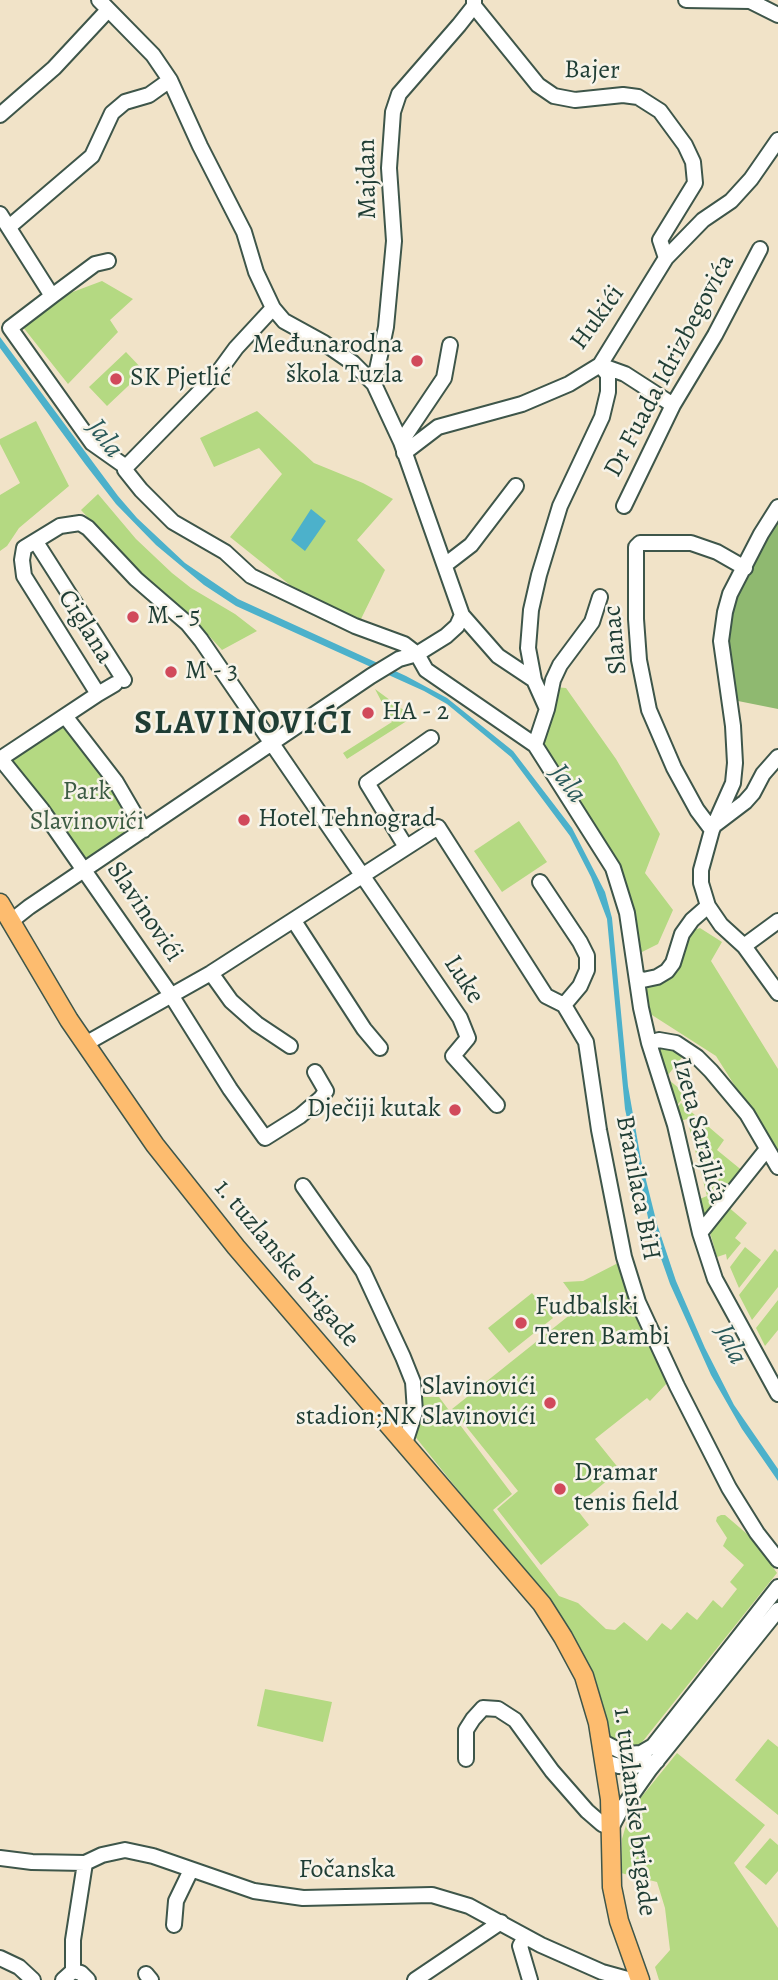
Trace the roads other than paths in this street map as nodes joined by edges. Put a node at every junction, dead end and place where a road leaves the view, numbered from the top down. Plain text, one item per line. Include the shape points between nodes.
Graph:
1 (686, 0) edge
2 (474, 3) edge
3 (103, 5) edge
4 (778, 15) edge
5 (170, 80) junction
6 (0, 115) edge
7 (778, 140) edge
8 (0, 214) edge
9 (9, 228) junction
10 (760, 249) dead end
11 (666, 258) junction
12 (108, 261) dead end
13 (52, 296) junction
14 (273, 307) junction
15 (450, 345) dead end
16 (600, 365) junction
17 (374, 384) junction
18 (673, 405) junction
19 (403, 448) junction
20 (126, 467) junction
21 (516, 486) dead end
22 (624, 506) dead end
23 (778, 507) edge
24 (36, 542) junction
25 (444, 565) junction
26 (745, 568) junction
27 (600, 597) dead end
28 (462, 615) junction
29 (417, 654) junction
30 (534, 680) junction
31 (98, 694) junction
32 (547, 709) junction
33 (65, 716) junction
34 (431, 738) dead end
35 (272, 743) junction
36 (535, 746) junction
37 (778, 757) edge
38 (0, 759) edge
39 (714, 827) junction
40 (144, 830) junction
41 (405, 847) junction
42 (82, 870) junction
43 (364, 876) junction
44 (540, 882) dead end
45 (0, 903) edge
46 (708, 906) junction
47 (294, 921) junction
48 (778, 921) edge
49 (10, 922) junction
50 (744, 946) junction
51 (211, 973) junction
52 (637, 977) junction
53 (778, 993) edge
54 (171, 995) junction
55 (564, 1005) junction
56 (649, 1043) junction
57 (85, 1044) junction
58 (290, 1046) dead end
59 (380, 1048) dead end
60 (315, 1072) dead end
61 (497, 1105) dead end
62 (767, 1149) junction
63 (778, 1167) edge
64 (303, 1186) dead end
65 (700, 1233) junction
66 (778, 1394) edge
67 (405, 1443) junction
68 (778, 1560) edge
69 (778, 1587) edge
70 (778, 1610) edge
71 (601, 1741) junction
72 (466, 1759) dead end
73 (657, 1760) junction
74 (605, 1762) junction
75 (611, 1828) junction
76 (0, 1858) edge
77 (85, 1863) junction
78 (191, 1870) junction
79 (500, 1922) junction
80 (174, 1925) dead end
81 (525, 1937) junction
82 (0, 1958) edge
83 (68, 1976) edge
84 (33, 1980) edge
85 (88, 1980) edge
86 (415, 1980) edge
87 (530, 1980) edge
88 (631, 1980) edge
89 (640, 1980) edge

1 - 4 street via 750,1
2 - 11 street, Bajer via 538,85 554,96 575,100 638,97 660,111 685,145 695,183 660,240
2 - 17 street, Majdan via 399,94 393,112 389,168 394,242 386,327
3 - 5 street via 153,55
3 - 6 street via 54,68
5 - 9 street via 112,113 92,156
5 - 14 street via 244,232
7 - 11 street, Hukići via 731,201 703,220
8 - 9 street
9 - 13 street
10 - 18 street, Dr Fuada Idrizbegovića
11 - 16 street, Hukići
12 - 13 street via 95,264
13 - 20 street via 10,328 92,443
14 - 17 street via 284,321 353,363
14 - 20 street via 217,374
15 - 19 street via 444,378
16 - 18 street via 625,374
16 - 19 street, Hukići via 534,399 438,427
16 - 30 street, Dr Fuada Idrizbegovića via 608,375 602,417 560,506 531,610 528,648
17 - 19 street
18 - 22 street, Dr Fuada Idrizbegovića
19 - 25 street
20 - 29 street via 141,490 173,522 225,552 251,576 404,644
21 - 25 street via 471,545
23 - 26 street
24 - 31 street, Ciglana via 24,548 24,576
24 - 31 street, Ciglana via 119,682
24 - 35 street via 60,526 80,523 88,528 136,579 188,624
25 - 28 street
26 - 39 street via 730,594 722,626 735,764 733,783
26 - 39 street, Slanac via 691,543 640,543 636,547 639,660 649,710 697,810
27 - 32 street, Slanac via 592,622 560,665
28 - 29 street, Slavinovići via 446,636
28 - 30 street via 498,656
29 - 35 street, Slavinovići via 371,676
29 - 36 street via 426,670
30 - 32 street, Dr Fuada Idrizbegovića
31 - 33 street, Ciglana
32 - 36 street, Slanac
33 - 38 street, Ciglana
33 - 40 street via 116,782
34 - 41 street via 367,783
35 - 40 street, Slavinovići
35 - 43 street
36 - 52 street via 613,868 627,913
37 - 39 street via 745,802
38 - 42 street
39 - 46 street via 701,870
40 - 42 street, Slavinovići
41 - 43 street
41 - 55 street, Branilaca BiH via 438,827 545,996
42 - 49 street
42 - 54 street, Slavinovići
43 - 47 street
43 - 61 street, Luke via 460,1018 468,1038 453,1056
44 - 55 street via 587,956 580,986
45 - 49 main road, 1. tuzlanske brigade
46 - 50 street
46 - 52 street via 682,934 667,971 643,980
47 - 51 street
47 - 59 street
48 - 50 street
49 - 57 main road, 1. tuzlanske brigade
50 - 53 street
51 - 54 street
51 - 58 street via 231,1001
52 - 56 street
54 - 57 street
54 - 60 street, Slavinovići via 265,1138 321,1098 326,1091
55 - 68 street, Branilaca BiH via 586,1042 624,1257 638,1301 729,1488
56 - 62 street, Izeta Sarajlića via 669,1041 697,1057 746,1112
56 - 65 street, Izeta Sarajlića via 675,1125
57 - 67 main road, 1. tuzlanske brigade via 155,1145 236,1247
62 - 63 street, Izeta Sarajlića
62 - 65 street, Izeta Sarajlića
64 - 67 street via 363,1271 404,1357 413,1382 415,1412
65 - 66 street, Izeta Sarajlića via 715,1279
67 - 71 main road, 1. tuzlanske brigade via 542,1604 584,1676
69 - 71 street via 653,1746 626,1754
70 - 73 street
71 - 74 main road, 1. tuzlanske brigade
72 - 75 street via 466,1730 472,1719 483,1708 498,1709 515,1720 587,1811
73 - 74 street via 632,1767
73 - 75 street
74 - 75 main road, 1. tuzlanske brigade
75 - 89 main road, 1. tuzlanske brigade via 612,1887
76 - 77 street, Fočanska
77 - 78 street, Fočanska via 125,1850
77 - 83 street
78 - 79 street, Fočanska via 254,1891 303,1898 432,1895 470,1906
78 - 80 street via 176,1901
79 - 81 street, Fočanska
79 - 86 street
81 - 87 street via 520,1946
81 - 88 street, Fočanska
82 - 84 street
83 - 85 street via 81,1973

